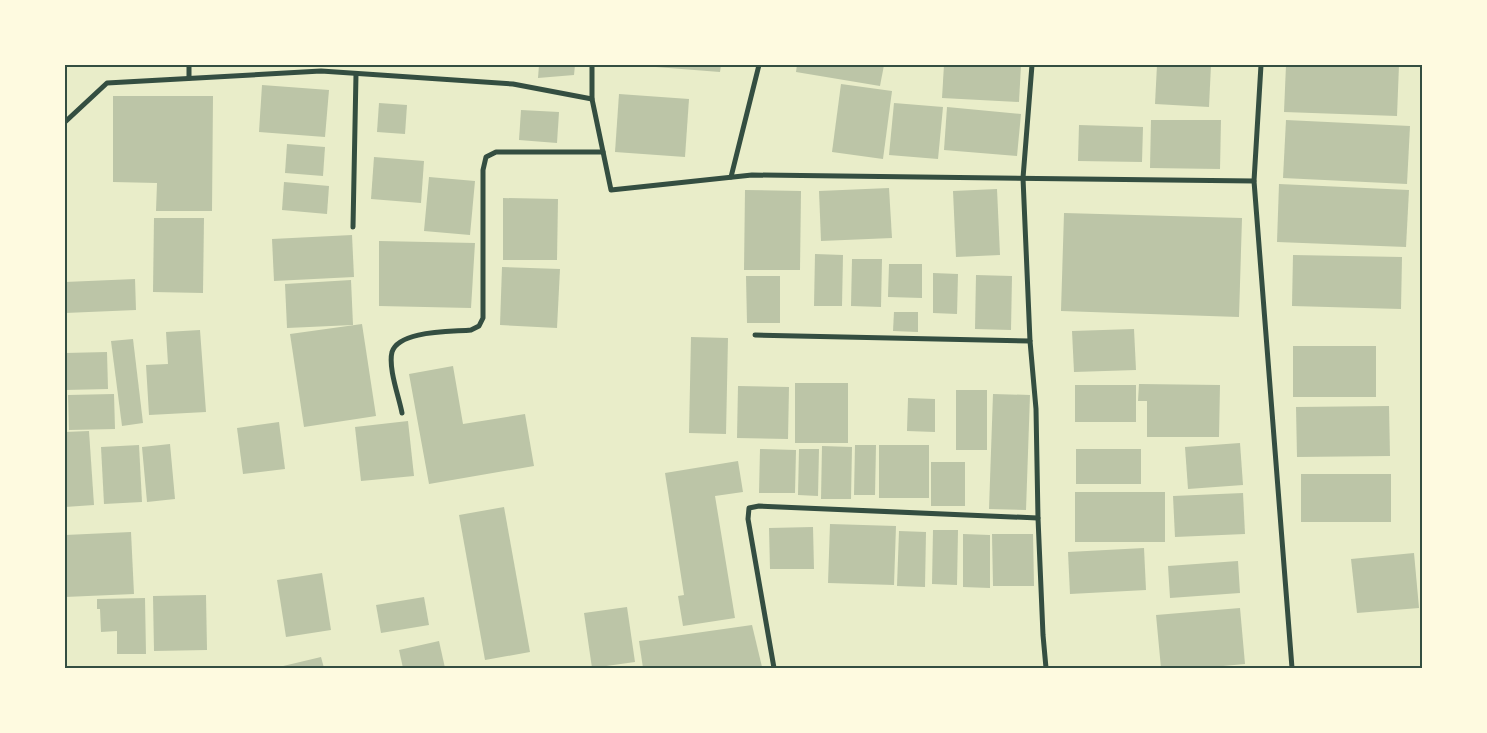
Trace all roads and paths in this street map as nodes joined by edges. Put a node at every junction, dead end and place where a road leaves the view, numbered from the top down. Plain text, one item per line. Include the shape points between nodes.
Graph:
1 (189, 65) edge
2 (592, 65) edge
3 (759, 65) edge
4 (1032, 65) edge
5 (1261, 65) edge
6 (356, 74) junction
7 (189, 78) junction
8 (592, 99) junction
9 (65, 122) edge
10 (603, 152) junction
11 (731, 177) junction
12 (1023, 178) junction
13 (1254, 181) junction
14 (353, 227) dead end
15 (754, 336) dead end
16 (1030, 341) junction
17 (402, 413) dead end
18 (1038, 518) junction
19 (774, 668) edge
20 (1046, 668) edge
21 (1292, 668) edge

1 - 7 street
2 - 8 street
3 - 11 street
4 - 12 street
5 - 13 street
6 - 7 street via 321,71
6 - 8 street via 513,84
6 - 14 street
7 - 9 street via 108,83
8 - 10 street
10 - 11 street via 611,190
10 - 17 street via 496,152 486,157 483,170 483,318 479,326 471,330 411,336 392,351 392,368
11 - 12 street
12 - 13 street
12 - 16 street
13 - 21 street
15 - 16 street
16 - 18 street via 1036,409
18 - 19 street via 749,508 748,519
18 - 20 street

